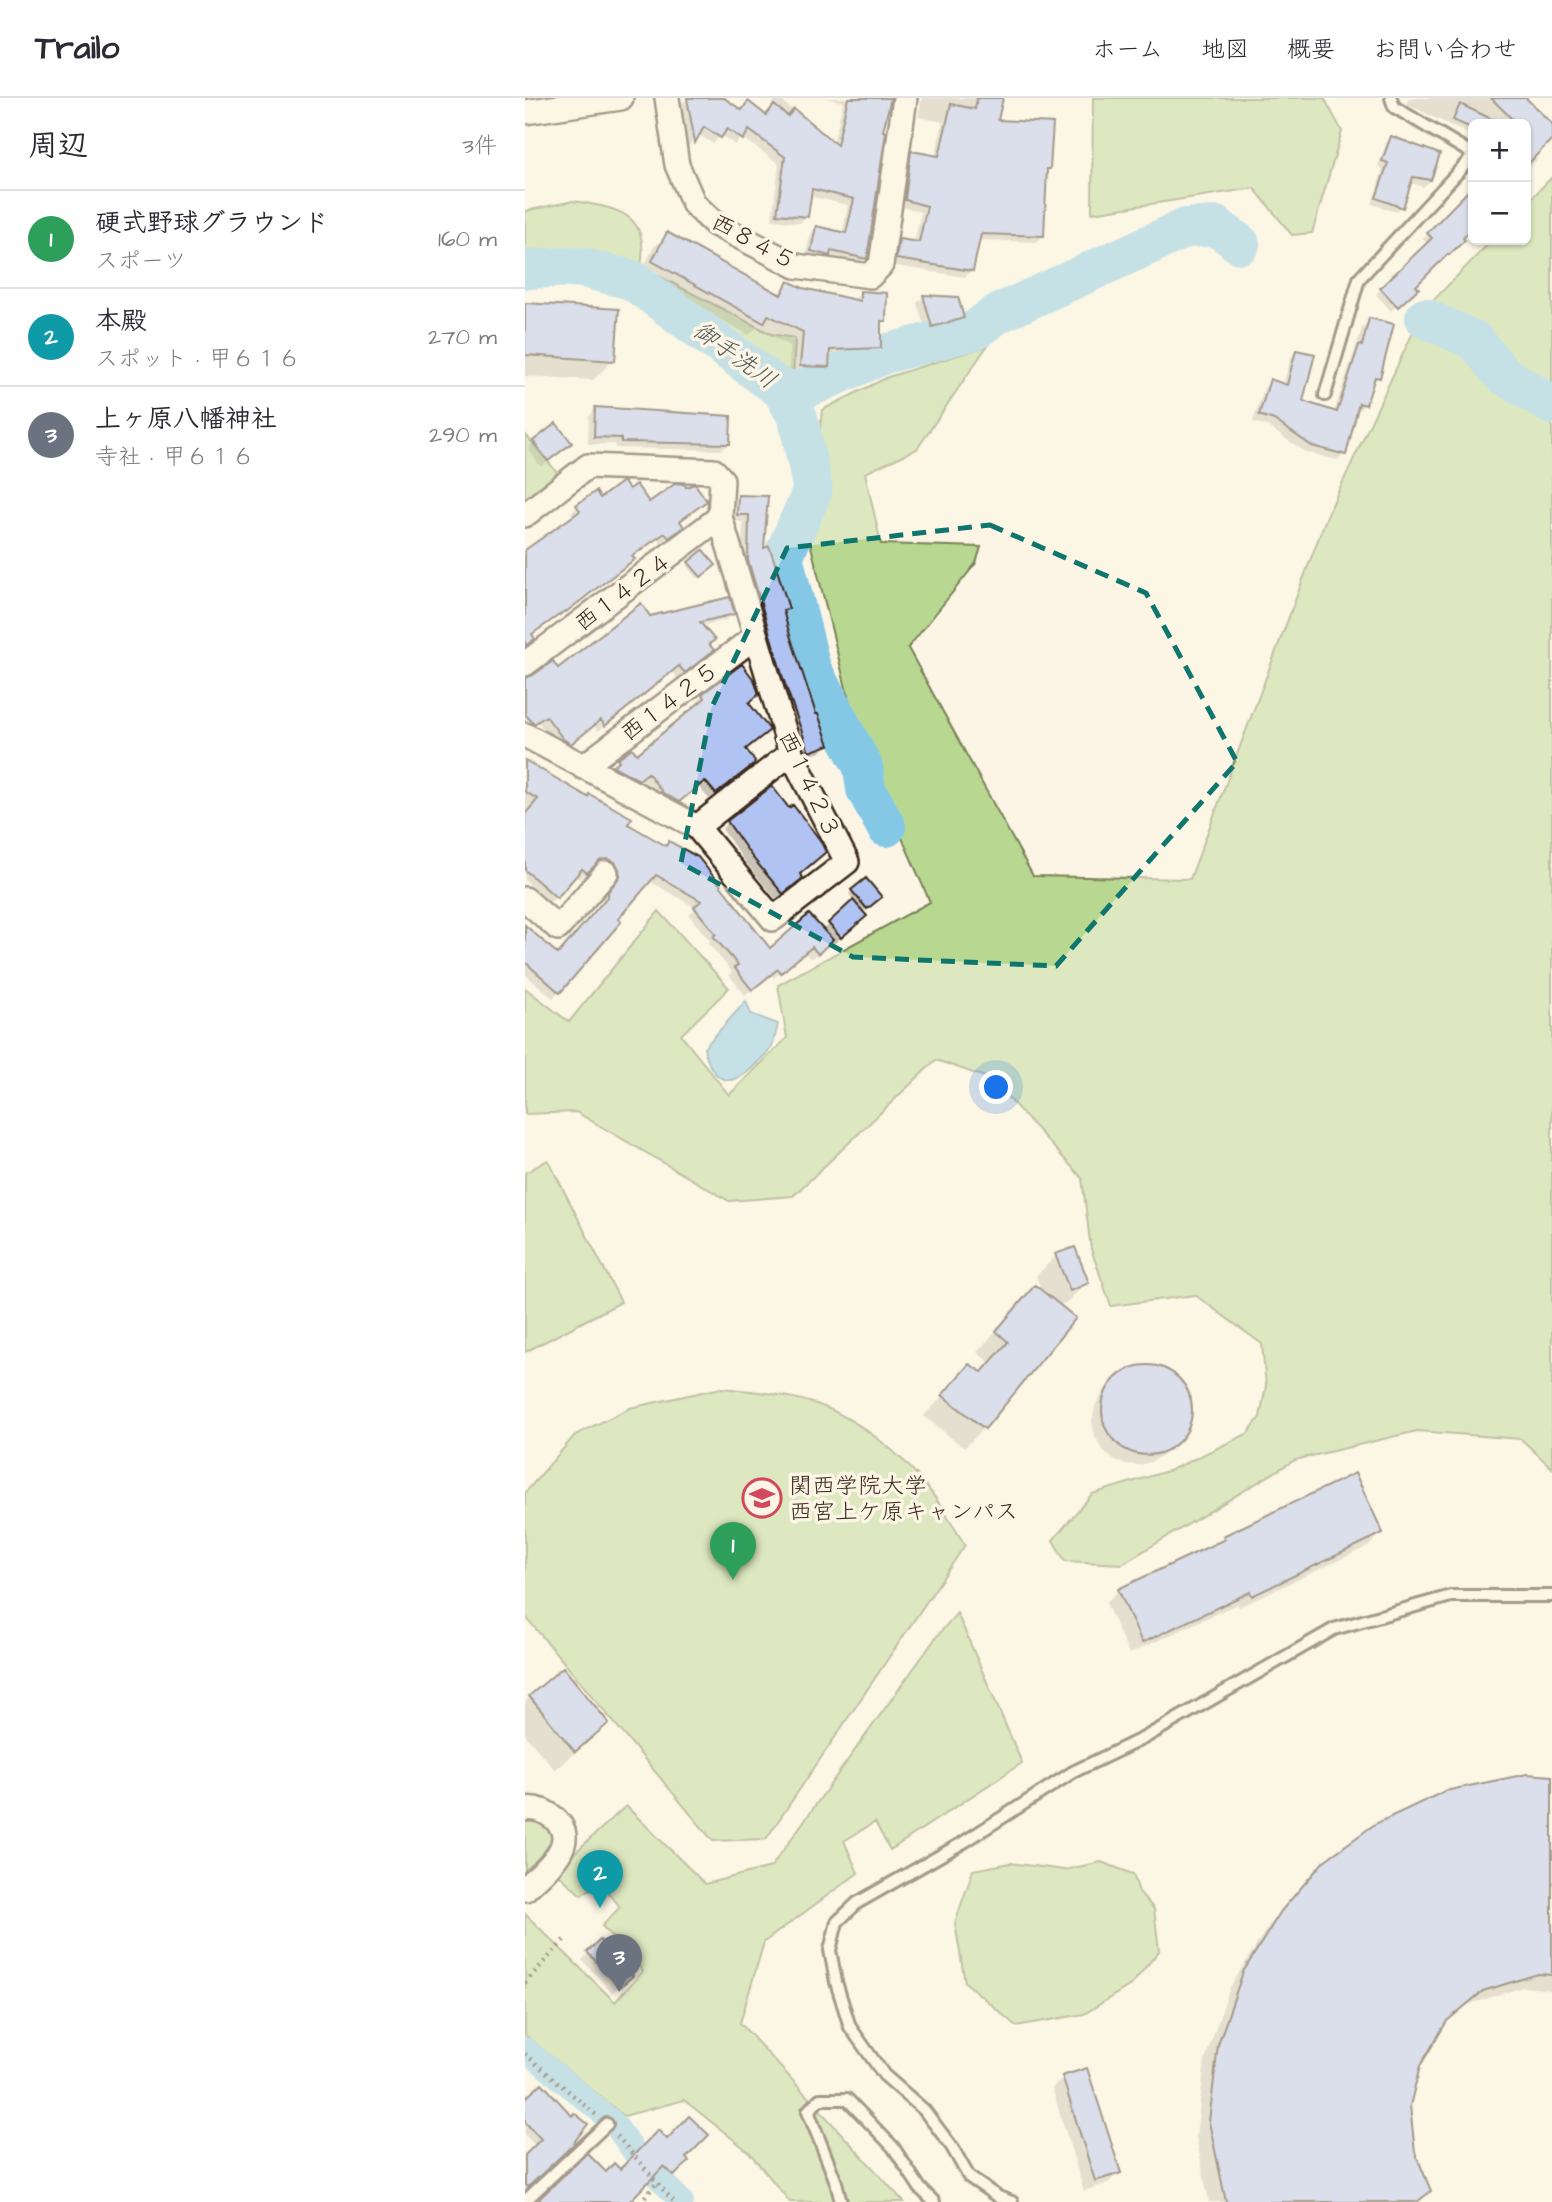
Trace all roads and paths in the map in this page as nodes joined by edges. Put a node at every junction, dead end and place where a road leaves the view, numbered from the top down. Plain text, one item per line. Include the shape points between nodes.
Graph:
1 (621, 98) edge
2 (667, 98) edge
3 (905, 98) edge
4 (1391, 98) edge
5 (525, 112) edge
6 (1468, 152) edge
7 (1468, 160) edge
8 (1325, 395) dead end
9 (525, 515) edge
10 (720, 517) junction
11 (756, 636) junction
12 (525, 664) edge
13 (525, 735) edge
14 (791, 753) junction
15 (583, 767) junction
16 (697, 827) junction
17 (606, 873) dead end
18 (525, 898) edge
19 (1552, 1596) edge
20 (525, 1809) edge
21 (525, 1889) edge
22 (565, 1939) dead end
23 (525, 1983) edge
24 (607, 2124) dead end
25 (657, 2183) dead end
26 (525, 2202) edge
27 (639, 2202) edge
28 (841, 2202) edge
29 (934, 2202) edge
30 (1013, 2202) edge

1 - 5 street
2 - 3 street, 西８４５ via 677,164 694,204 715,224 796,266 870,276 881,265
4 - 6 lane via 1394,107
7 - 8 lane via 1359,279
9 - 10 street, 西１４２３ via 588,466 714,471 722,480
10 - 11 street, 西１４２３
10 - 12 street, 西１４２４
11 - 14 street, 西１４２３
11 - 15 street, 西１４２５
13 - 15 street, 西１４２３
14 - 16 street
14 - 16 street, 西１４２３ via 847,862 773,919
15 - 16 street, 西１４２３
17 - 18 street via 558,928
19 - 30 lane via 1451,1595 1334,1629 1144,1738 1073,1772 964,1842 881,1887 837,1922 831,1950 850,2027 884,2075 924,2110 969,2177
20 - 21 street via 533,1807 550,1815 560,1824 564,1843 559,1857
22 - 23 path
24 - 26 lane
25 - 27 path
28 - 29 lane via 808,2112 820,2099 847,2099 893,2147

